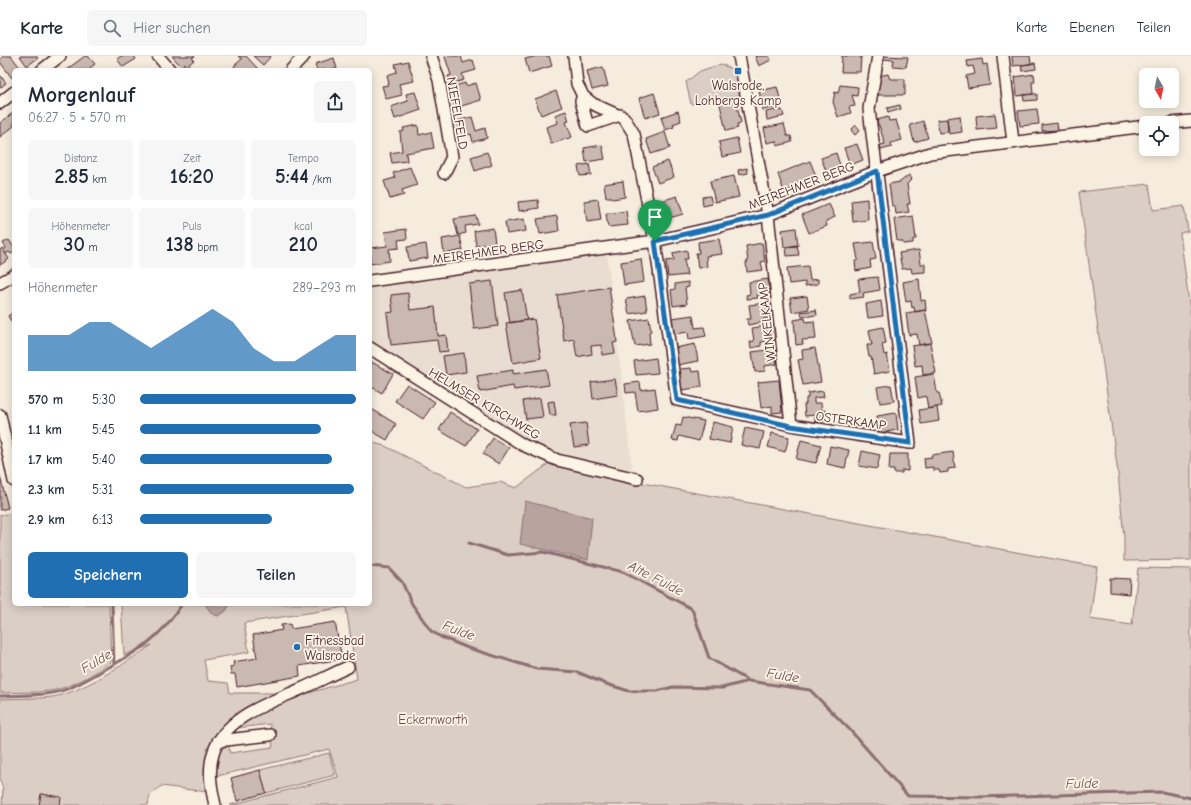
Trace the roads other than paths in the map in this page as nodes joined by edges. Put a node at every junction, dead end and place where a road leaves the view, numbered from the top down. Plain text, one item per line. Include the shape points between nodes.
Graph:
1 (60, 56) edge
2 (158, 56) edge
3 (304, 56) edge
4 (431, 56) edge
5 (574, 56) edge
6 (739, 56) edge
7 (878, 56) edge
8 (1003, 56) edge
9 (45, 68) edge
10 (168, 68) edge
11 (293, 68) edge
12 (12, 94) edge
13 (583, 96) junction
14 (0, 103) edge
15 (620, 115) junction
16 (1191, 121) edge
17 (1179, 122) edge
18 (1139, 127) edge
19 (1013, 142) junction
20 (877, 171) junction
21 (444, 174) dead end
22 (768, 215) junction
23 (655, 241) junction
24 (12, 276) edge
25 (372, 281) edge
26 (0, 283) edge
27 (372, 349) edge
28 (0, 415) edge
29 (791, 426) junction
30 (12, 472) edge
31 (638, 479) dead end
32 (348, 667) dead end
33 (270, 735) dead end
34 (218, 741) junction
35 (215, 805) edge

1 - 9 street
2 - 10 street
3 - 11 street
4 - 21 street, NIEFELFELD via 439,80 452,157
5 - 13 street via 577,84
6 - 22 street, WINKELKAMP
7 - 20 street via 869,109
8 - 19 street
12 - 14 street
13 - 15 street via 601,108
13 - 15 street via 581,101 588,126
15 - 23 street via 628,122 634,134
16 - 17 street
18 - 19 street, MEIREHMER BERG
19 - 20 street, MEIREHMER BERG via 930,153
20 - 22 street, MEIREHMER BERG
20 - 29 street, OSTERKAMP via 910,443
22 - 23 street, MEIREHMER BERG
22 - 29 street, WINKELKAMP
23 - 25 street, MEIREHMER BERG
23 - 29 street, OSTERKAMP via 677,400
24 - 26 street
27 - 31 street, HELMSER KIRCHWEG via 523,445 557,460
28 - 30 street
32 - 34 street via 246,715 233,724
33 - 34 street
34 - 35 street via 210,767

